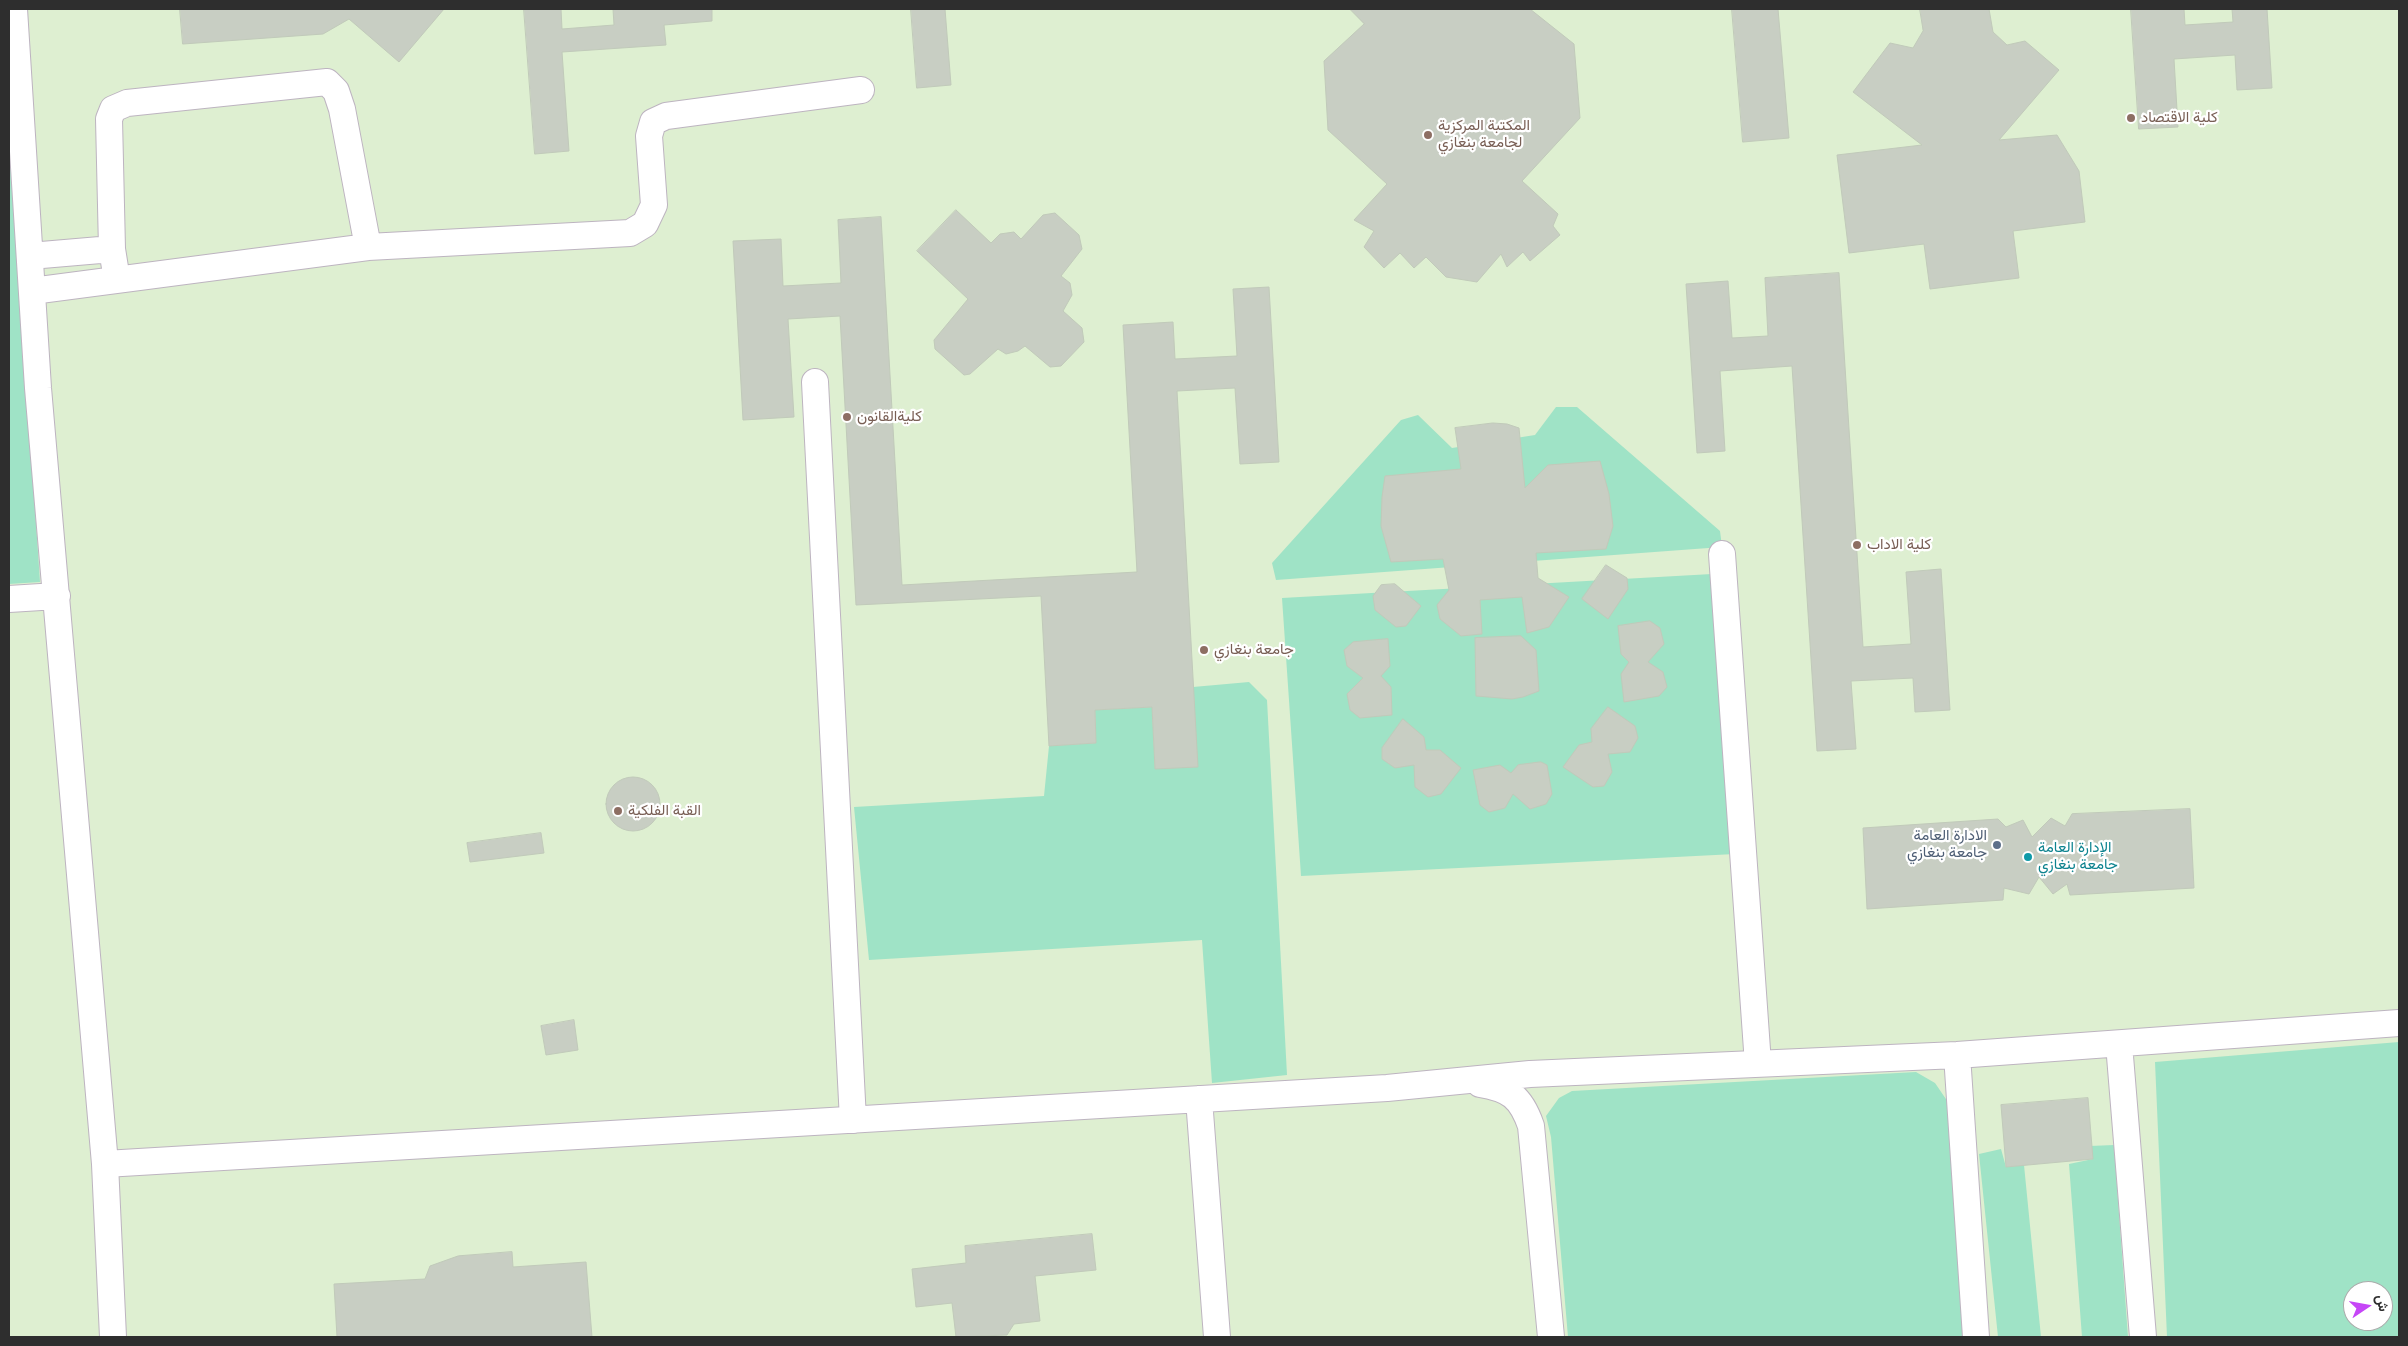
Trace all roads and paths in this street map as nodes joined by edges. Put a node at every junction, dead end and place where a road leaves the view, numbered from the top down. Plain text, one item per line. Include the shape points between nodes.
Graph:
1 (14, 9) edge
2 (861, 90) dead end
3 (15, 108) edge
4 (368, 247) junction
5 (112, 249) junction
6 (30, 256) junction
7 (117, 280) junction
8 (32, 292) junction
9 (815, 382) dead end
10 (1722, 554) dead end
11 (57, 596) junction
12 (9, 599) edge
13 (2399, 1023) edge
14 (2119, 1044) junction
15 (1957, 1055) junction
16 (1758, 1064) junction
17 (1464, 1082) junction
18 (1199, 1099) junction
19 (853, 1120) junction
20 (105, 1164) junction
21 (113, 1337) edge
22 (1217, 1337) edge
23 (1550, 1337) edge
24 (1976, 1337) edge
25 (2143, 1337) edge

1 - 3 lane
2 - 4 lane via 666,116 653,122 649,136 654,205 644,224 630,233
3 - 6 lane
4 - 5 lane via 342,109 336,91 326,82 127,103 114,109 109,118
4 - 7 lane
5 - 6 lane
5 - 7 lane
6 - 8 lane
7 - 8 lane
8 - 11 lane
9 - 19 lane
10 - 16 lane
11 - 12 lane
11 - 20 lane
13 - 14 lane
14 - 15 lane
14 - 25 lane
15 - 16 lane
15 - 24 lane
16 - 17 lane via 1530,1074
17 - 18 lane
17 - 23 lane via 1496,1087 1516,1096 1531,1126
18 - 19 lane
18 - 22 lane
19 - 20 lane
20 - 21 lane

